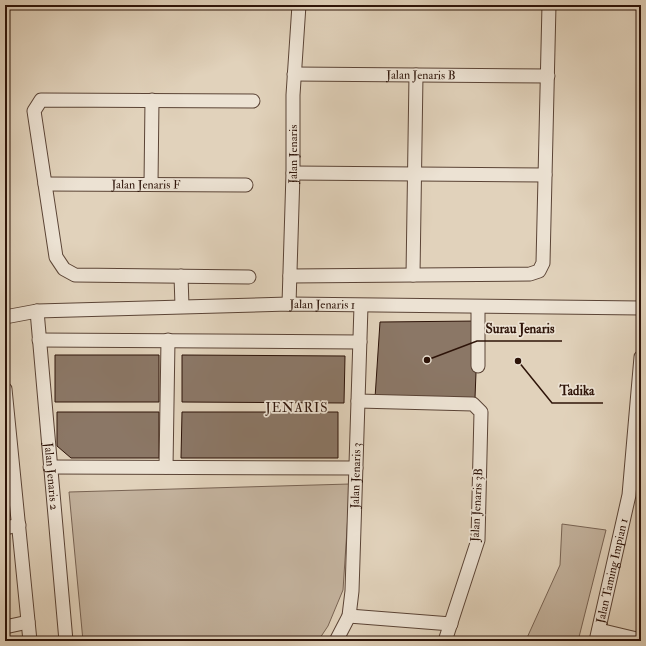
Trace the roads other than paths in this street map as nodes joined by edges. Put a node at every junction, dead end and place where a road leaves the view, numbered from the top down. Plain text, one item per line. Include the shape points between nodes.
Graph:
1 (299, 5) edge
2 (549, 5) edge
3 (294, 74) junction
4 (416, 75) junction
5 (548, 76) junction
6 (152, 100) junction
7 (253, 101) dead end
8 (293, 173) junction
9 (415, 174) junction
10 (545, 175) junction
11 (45, 184) junction
12 (151, 184) junction
13 (246, 185) dead end
14 (413, 274) junction
15 (181, 276) junction
16 (290, 276) junction
17 (249, 277) dead end
18 (288, 304) junction
19 (182, 306) junction
20 (361, 306) junction
21 (478, 307) junction
22 (641, 308) edge
23 (37, 311) junction
24 (5, 317) edge
25 (39, 340) junction
26 (168, 340) junction
27 (360, 342) junction
28 (641, 357) edge
29 (478, 366) dead end
30 (5, 389) edge
31 (358, 401) junction
32 (50, 467) junction
33 (166, 467) junction
34 (356, 468) junction
35 (19, 525) junction
36 (5, 528) edge
37 (348, 616) junction
38 (28, 622) junction
39 (451, 624) junction
40 (5, 627) edge
41 (597, 636) edge
42 (641, 640) edge
43 (30, 641) edge
44 (66, 641) edge
45 (336, 641) edge
46 (445, 641) edge

1 - 3 street, Jalan Jenaris
2 - 5 street
3 - 4 street, Jalan Jenaris B
3 - 8 street, Jalan Jenaris
4 - 5 street, Jalan Jenaris B
4 - 9 street
5 - 10 street
6 - 7 street
6 - 11 street via 41,100 34,111
6 - 12 street
8 - 9 street
8 - 16 street, Jalan Jenaris
9 - 10 street
9 - 14 street
10 - 14 street via 543,263 539,271 530,274
11 - 12 street, Jalan Jenaris F
11 - 15 street via 56,257 64,269 75,275
12 - 13 street, Jalan Jenaris F
14 - 16 street
15 - 17 street
15 - 19 street
16 - 18 street, Jalan Jenaris
18 - 19 street, Jalan Jenaris 1
18 - 20 street, Jalan Jenaris 1
19 - 23 street, Jalan Jenaris 1
20 - 21 street, Jalan Jenaris 1
20 - 27 street, Jalan Jenaris 3
21 - 22 street, Jalan Jenaris 1
21 - 29 street
23 - 24 street, Jalan Jenaris 1
23 - 25 street, Jalan Jenaris 2
25 - 26 street
25 - 32 street, Jalan Jenaris 2
26 - 27 street
26 - 33 street
27 - 31 street, Jalan Jenaris 3
28 - 41 street, Jalan Taming Impian 1 via 629,495
30 - 35 street
31 - 34 street, Jalan Jenaris 3
31 - 39 street, Jalan Jenaris 3B via 473,404 481,412 478,540
32 - 33 street
32 - 44 street, Jalan Jenaris 2
33 - 34 street
34 - 37 street, Jalan Jenaris 3 via 352,591
35 - 36 street
35 - 38 street
37 - 39 street
37 - 45 street, Jalan Jenaris 3
38 - 40 street
38 - 43 street
39 - 46 street, Jalan Jenaris 3B
41 - 42 street

